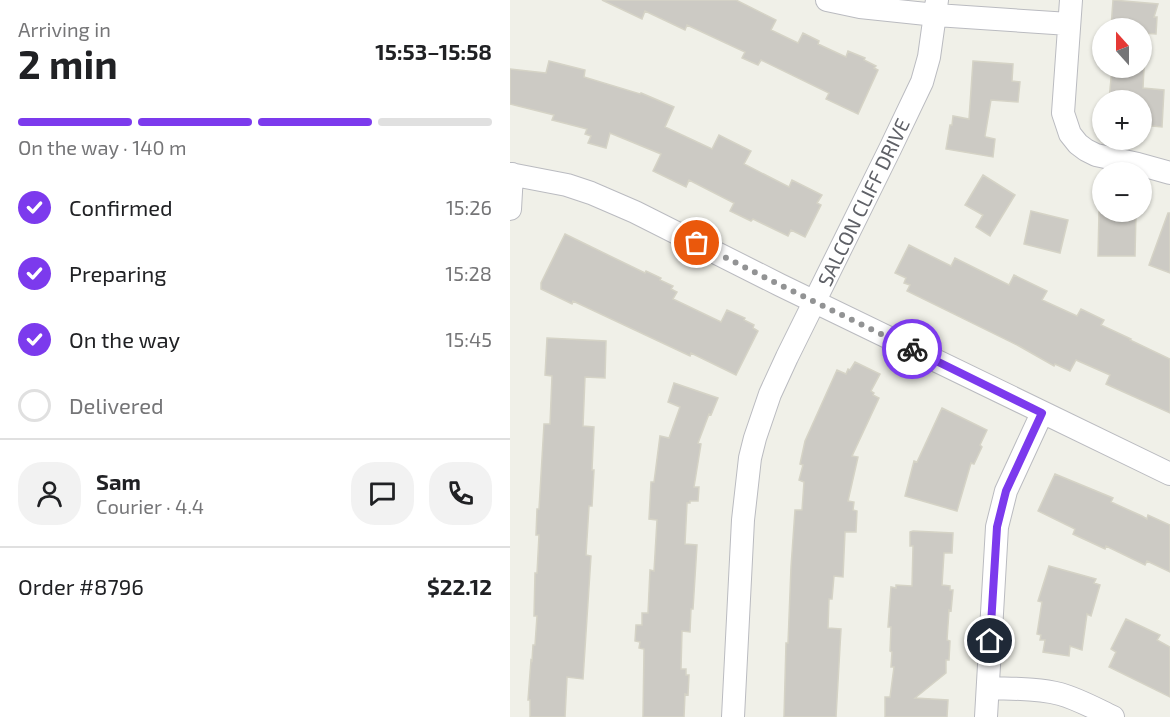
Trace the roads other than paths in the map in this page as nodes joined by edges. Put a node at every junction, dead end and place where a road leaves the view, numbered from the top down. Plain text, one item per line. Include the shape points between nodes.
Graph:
1 (827, 0) edge
2 (1071, 0) edge
3 (937, 7) edge
4 (1069, 24) junction
5 (1170, 173) edge
6 (511, 174) edge
7 (510, 209) edge
8 (814, 302) junction
9 (1042, 413) junction
10 (1170, 474) edge
11 (988, 688) junction
12 (733, 717) edge
13 (986, 717) edge
14 (1113, 717) edge

1 - 3 street via 860,7
2 - 4 street
3 - 4 street
3 - 8 street, SALCON CLIFF DRIVE via 922,82
4 - 5 street via 1064,113 1073,139 1096,155
6 - 7 street
6 - 8 street via 591,193
8 - 9 street
8 - 12 street, SALCON CLIFF DRIVE via 770,394 750,458
9 - 10 street
9 - 11 street via 1006,491 997,527
11 - 13 street
11 - 14 street via 1059,694

